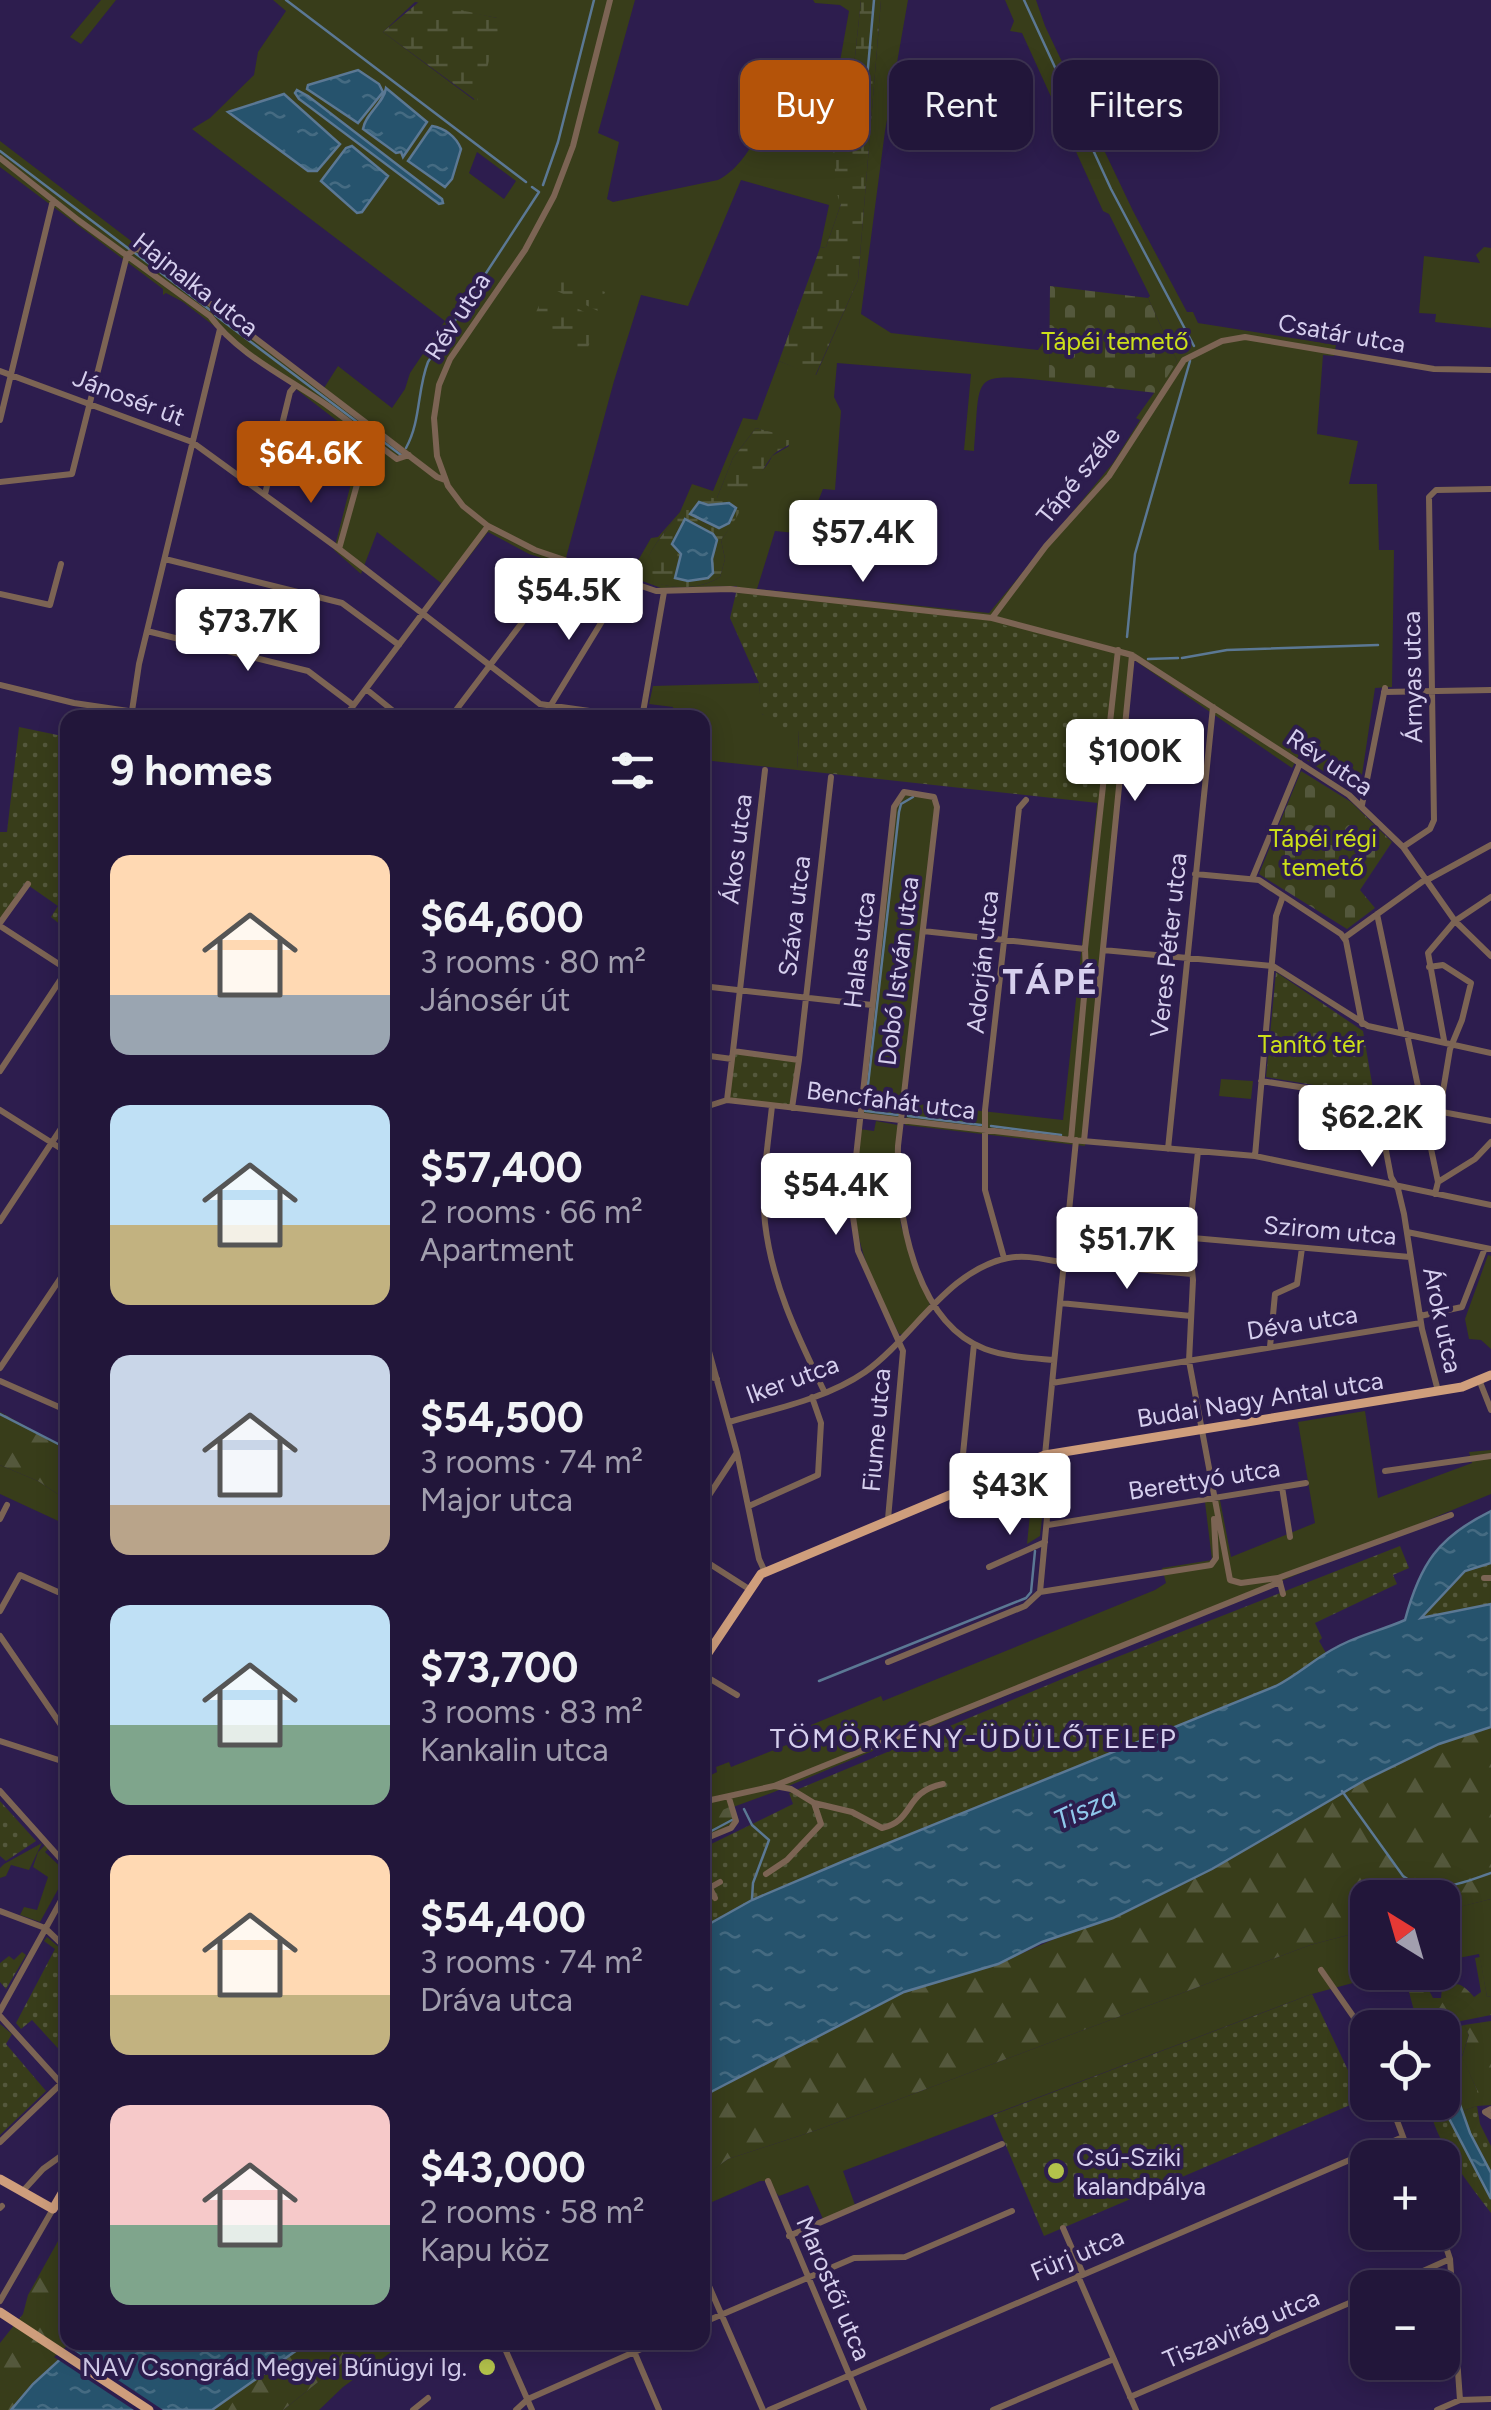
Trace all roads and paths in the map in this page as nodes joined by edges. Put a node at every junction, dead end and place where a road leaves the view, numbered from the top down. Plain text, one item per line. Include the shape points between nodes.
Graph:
1 (610, 0) edge
2 (0, 158) edge
3 (53, 200) junction
4 (128, 255) junction
5 (213, 313) junction
6 (220, 330) junction
7 (1190, 355) joint
8 (1491, 370) edge
9 (0, 371) edge
10 (12, 374) junction
11 (295, 386) junction
12 (92, 404) junction
13 (0, 420) edge
14 (370, 438) junction
15 (192, 442) junction
16 (409, 455) junction
17 (445, 480) junction
18 (0, 482) edge
19 (1491, 490) edge
20 (265, 494) junction
21 (488, 526) junction
22 (339, 549) junction
23 (165, 560) junction
24 (568, 562) junction
25 (61, 564) dead end
26 (626, 582) junction
27 (664, 592) junction
28 (0, 594) edge
29 (423, 614) junction
30 (992, 618) junction
31 (147, 632) junction
32 (399, 646) junction
33 (1118, 650) junction
34 (1132, 655) junction
35 (490, 665) junction
36 (0, 685) edge
37 (366, 689) junction
38 (1491, 690) edge
39 (1432, 691) junction
40 (353, 705) junction
41 (549, 707) junction
42 (1213, 708) junction
43 (126, 710) edge
44 (132, 710) edge
45 (350, 710) edge
46 (392, 710) edge
47 (456, 710) edge
48 (548, 710) edge
49 (574, 710) edge
50 (642, 710) edge
51 (1300, 763) junction
52 (766, 770) dead end
53 (830, 778) dead end
54 (934, 797) joint
55 (1026, 800) dead end
56 (1362, 806) junction
57 (1491, 846) edge
58 (1403, 847) junction
59 (1195, 874) junction
60 (1252, 879) junction
61 (1427, 880) junction
62 (28, 884) dead end
63 (1283, 896) junction
64 (1491, 896) edge
65 (1377, 914) junction
66 (1456, 922) junction
67 (0, 925) edge
68 (923, 931) junction
69 (1344, 938) junction
70 (1004, 940) junction
71 (1084, 949) junction
72 (1103, 950) junction
73 (1491, 956) edge
74 (1186, 958) junction
75 (60, 965) edge
76 (1273, 966) junction
77 (1429, 967) junction
78 (60, 981) edge
79 (710, 987) edge
80 (740, 990) junction
81 (805, 998) junction
82 (872, 1006) junction
83 (1362, 1024) junction
84 (1404, 1033) junction
85 (1444, 1040) junction
86 (1453, 1043) junction
87 (1491, 1053) edge
88 (710, 1054) edge
89 (732, 1055) junction
90 (799, 1060) junction
91 (0, 1071) edge
92 (1261, 1080) junction
93 (726, 1100) junction
94 (1388, 1102) dead end
95 (710, 1105) edge
96 (772, 1106) junction
97 (1422, 1106) junction
98 (792, 1108) junction
99 (1440, 1109) junction
100 (0, 1110) edge
101 (859, 1116) junction
102 (1491, 1121) edge
103 (901, 1122) junction
104 (60, 1129) edge
105 (984, 1130) junction
106 (1077, 1140) junction
107 (51, 1142) junction
108 (1491, 1142) edge
109 (60, 1148) edge
110 (1168, 1148) junction
111 (1198, 1151) junction
112 (1255, 1156) junction
113 (1438, 1182) junction
114 (1394, 1183) junction
115 (1436, 1194) junction
116 (1491, 1205) edge
117 (0, 1221) edge
118 (1068, 1227) junction
119 (1407, 1232) junction
120 (1189, 1237) junction
121 (1302, 1248) junction
122 (1488, 1248) edge
123 (1410, 1257) junction
124 (1004, 1258) junction
125 (1064, 1262) junction
126 (1192, 1274) junction
127 (60, 1279) edge
128 (1060, 1303) junction
129 (934, 1306) junction
130 (1191, 1316) junction
131 (1420, 1320) junction
132 (900, 1344) junction
133 (974, 1344) junction
134 (1270, 1347) junction
135 (710, 1354) edge
136 (1054, 1360) junction
137 (1189, 1361) junction
138 (0, 1368) edge
139 (1491, 1375) edge
140 (710, 1377) edge
141 (716, 1379) junction
142 (0, 1381) edge
143 (1480, 1382) junction
144 (1052, 1383) junction
145 (1438, 1391) junction
146 (824, 1393) junction
147 (812, 1397) junction
148 (60, 1407) edge
149 (1491, 1410) edge
150 (729, 1422) junction
151 (1200, 1428) junction
152 (737, 1453) junction
153 (963, 1454) dead end
154 (1049, 1454) junction
155 (1491, 1456) edge
156 (1386, 1470) dead end
157 (1306, 1484) dead end
158 (1282, 1487) junction
159 (710, 1494) edge
160 (1213, 1498) junction
161 (7, 1505) dead end
162 (749, 1506) junction
163 (1216, 1514) junction
164 (1452, 1515) dead end
165 (0, 1519) edge
166 (888, 1519) junction
167 (1048, 1525) junction
168 (1290, 1536) dead end
169 (1046, 1542) junction
170 (710, 1564) edge
171 (989, 1567) dead end
172 (762, 1574) junction
173 (1279, 1580) junction
174 (749, 1589) junction
175 (58, 1592) dead end
176 (1040, 1592) junction
177 (1283, 1594) dead end
178 (0, 1610) edge
179 (0, 1636) edge
180 (710, 1650) edge
181 (888, 1662) dead end
182 (710, 1679) edge
183 (737, 1696) dead end
184 (60, 1718) edge
185 (0, 1740) edge
186 (60, 1760) edge
187 (943, 1784) dead end
188 (774, 1786) junction
189 (0, 1791) edge
190 (729, 1798) junction
191 (710, 1801) edge
192 (814, 1802) junction
193 (710, 1837) edge
194 (60, 1859) edge
195 (766, 1874) dead end
196 (720, 1882) dead end
197 (710, 1888) edge
198 (710, 1894) edge
199 (715, 1898) dead end
200 (60, 1903) edge
201 (0, 1911) edge
202 (46, 1928) junction
203 (60, 1942) edge
204 (1321, 1970) dead end
205 (1350, 2012) edge
206 (0, 2014) edge
207 (60, 2076) edge
208 (60, 2084) edge
209 (1491, 2108) edge
210 (1491, 2116) edge
211 (1397, 2120) edge
212 (1403, 2137) junction
213 (1404, 2140) edge
214 (0, 2142) edge
215 (1002, 2144) dead end
216 (60, 2156) edge
217 (0, 2179) edge
218 (768, 2182) dead end
219 (22, 2192) junction
220 (60, 2197) edge
221 (52, 2210) junction
222 (1012, 2211) dead end
223 (1063, 2228) dead end
224 (789, 2236) junction
225 (1447, 2250) edge
226 (1450, 2258) junction
227 (1424, 2270) edge
228 (1080, 2275) junction
229 (807, 2278) junction
230 (710, 2288) edge
231 (0, 2300) edge
232 (1350, 2303) edge
233 (0, 2312) edge
234 (722, 2315) junction
235 (710, 2320) edge
236 (506, 2350) edge
237 (639, 2350) edge
238 (634, 2352) junction
239 (1114, 2359) junction
240 (849, 2375) junction
241 (1130, 2397) junction
242 (428, 2398) dead end
243 (528, 2399) junction
244 (1491, 2399) edge
245 (1460, 2400) junction
246 (148, 2410) edge
247 (412, 2410) edge
248 (516, 2410) edge
249 (532, 2410) edge
250 (659, 2410) edge
251 (766, 2410) edge
252 (864, 2410) edge
253 (992, 2410) edge
254 (1136, 2410) edge
255 (1436, 2410) edge

1 - 17 street, Rév utca via 554,196 442,375 434,418
2 - 3 street, Hajnalka utca
3 - 4 street, Hajnalka utca
3 - 10 street
4 - 5 street, Hajnalka utca
4 - 5 street via 137,248
4 - 12 street
5 - 6 street, Hajnalka utca
5 - 16 street
6 - 11 street, Hajnalka utca
6 - 15 street
7 - 8 street, Csatár utca via 1245,337 1434,369
7 - 30 street, Tápé széle via 1109,476
9 - 10 street, Jánosér út
10 - 12 street, Jánosér út
10 - 13 street
11 - 14 street, Hajnalka utca
11 - 20 street
12 - 15 street, Jánosér út
12 - 18 street via 72,474
14 - 16 street, Hajnalka utca via 397,458
14 - 22 street
15 - 20 street, Jánosér út
15 - 23 street
16 - 17 street
17 - 21 street, Rév utca
19 - 39 street, Árnyas utca via 1429,497
20 - 22 street, Jánosér út
21 - 24 street, Rév utca
21 - 29 street
22 - 29 street, Jánosér út
23 - 31 street
23 - 32 street via 342,603
24 - 26 street, Rév utca
24 - 35 street
25 - 28 street via 50,605
26 - 27 street, Rév utca
26 - 41 street
27 - 30 street, Rév utca via 730,590
27 - 50 street
29 - 32 street
29 - 35 street, Jánosér út
30 - 33 street, Rév utca
31 - 40 street via 308,670
31 - 44 street
32 - 37 street
33 - 34 street, Rév utca
33 - 71 street
34 - 42 street, Rév utca
34 - 72 street
35 - 41 street, Jánosér út
35 - 47 street
36 - 43 street
37 - 40 street
37 - 46 street
38 - 39 street
39 - 56 street via 1384,690
39 - 58 street, Árnyas utca via 1434,820
40 - 45 street
41 - 48 street
41 - 49 street, Jánosér út
42 - 51 street, Rév utca
42 - 59 street, Veres Péter utca
51 - 56 street, Rév utca
51 - 60 street
52 - 80 street, Ákos utca
53 - 81 street, Száva utca
54 - 68 street, Dobó István utca
54 - 82 street, Halas utca via 904,792 894,807
55 - 70 street, Adorján utca via 1019,808
56 - 58 street, Rév utca
57 - 61 street
58 - 61 street, Rév utca
59 - 60 street
59 - 74 street, Veres Péter utca
60 - 63 street
61 - 65 street
61 - 66 street, Rév utca
62 - 67 street
63 - 69 street
63 - 76 street
64 - 66 street
65 - 69 street
65 - 84 street
66 - 73 street, Rév utca
66 - 77 street via 1428,952
67 - 75 street
68 - 70 street
68 - 103 street, Dobó István utca
69 - 83 street
70 - 71 street
70 - 105 street, Adorján utca
71 - 106 street
72 - 74 street
72 - 106 street
74 - 76 street
74 - 110 street, Veres Péter utca
76 - 83 street
76 - 92 street
77 - 85 street
77 - 86 street via 1443,966 1472,983
78 - 91 street
79 - 80 street
80 - 81 street
80 - 89 street, Ákos utca
81 - 82 street
81 - 90 street, Száva utca
82 - 101 street, Halas utca
83 - 84 street
84 - 85 street
84 - 97 street
85 - 86 street
86 - 87 street
86 - 99 street
88 - 89 street
89 - 90 street
89 - 93 street, Ákos utca
90 - 98 street, Száva utca
92 - 112 street
92 - 114 street, Árok utca via 1376,1100
93 - 95 street, Bencfahát utca
93 - 96 street, Bencfahát utca
94 - 97 street
96 - 98 street, Bencfahát utca
96 - 146 street via 765,1204 771,1261 782,1302
97 - 99 street
97 - 113 street
98 - 101 street, Bencfahát utca
99 - 102 street
100 - 107 street
101 - 103 street, Bencfahát utca
101 - 132 street, Halas utca via 853,1232
103 - 105 street, Bencfahát utca
103 - 129 street, Dobó István utca via 903,1226
104 - 107 street
105 - 106 street, Bencfahát utca
105 - 124 street, Adorján utca via 984,1190
106 - 110 street, Bencfahát utca
106 - 118 street
107 - 109 street
107 - 117 street
108 - 113 street
110 - 111 street, Bencfahát utca
111 - 112 street, Bencfahát utca
111 - 120 street
112 - 114 street, Bencfahát utca
113 - 115 street
114 - 115 street, Bencfahát utca
114 - 119 street, Árok utca
115 - 116 street, Bencfahát utca
118 - 120 street, Szirom utca
118 - 125 street
119 - 122 street
119 - 123 street, Árok utca
120 - 121 street, Szirom utca
120 - 126 street
121 - 123 street, Szirom utca
121 - 134 street via 1297,1284 1275,1294
122 - 131 street, Déva utca via 1462,1308
123 - 131 street, Árok utca
124 - 125 street
124 - 129 street, Iker utca
125 - 126 street
125 - 128 street
126 - 130 street
127 - 138 street
128 - 130 street
128 - 136 street
129 - 132 street, Iker utca
129 - 133 street, Dobó István utca
130 - 137 street
131 - 134 street, Déva utca
131 - 145 street, Árok utca
132 - 146 street, Iker utca
132 - 166 street, Fiume utca
133 - 136 street, Dobó István utca
133 - 153 street
134 - 137 street, Déva utca
135 - 141 street
136 - 144 street
137 - 144 street, Déva utca
137 - 151 street
139 - 143 main road, Budai Nagy Antal utca
140 - 141 street
141 - 150 street
142 - 148 street
143 - 145 main road, Budai Nagy Antal utca
143 - 149 street
144 - 154 street
145 - 151 main road, Budai Nagy Antal utca
146 - 147 street, Iker utca
147 - 150 street, Iker utca
147 - 162 street via 821,1424 818,1476
150 - 152 street
151 - 154 main road, Budai Nagy Antal utca
151 - 160 street
152 - 159 street
152 - 162 street
154 - 166 main road, Budai Nagy Antal utca
154 - 167 street
155 - 156 street
157 - 158 street, Berettyó utca
158 - 160 street, Berettyó utca
158 - 168 street
160 - 163 street
160 - 167 street, Berettyó utca
161 - 165 street
162 - 172 street
163 - 173 street via 1232,1582
163 - 176 street via 1213,1564
164 - 173 street
166 - 172 main road, Budai Nagy Antal utca
167 - 169 street
169 - 171 street
169 - 176 street
170 - 174 street
172 - 174 main road
173 - 177 street
173 - 188 street
174 - 180 main road
175 - 178 street via 20,1575
176 - 181 street via 1026,1606
179 - 184 street
182 - 183 street
185 - 186 street
187 - 192 street via 920,1791 898,1822 882,1828
188 - 190 street
188 - 192 street
189 - 194 street
190 - 191 street
190 - 193 street via 736,1822
192 - 195 street via 821,1824
196 - 197 street
198 - 199 street
200 - 202 street
201 - 202 street
202 - 203 street
202 - 206 street
204 - 205 street
206 - 207 street
208 - 214 street
209 - 210 street via 1485,2112
211 - 212 street
212 - 213 street
212 - 228 street, Fürj utca
215 - 224 street
216 - 219 street
217 - 219 main road
218 - 224 street, Marostői utca
219 - 221 main road
220 - 221 main road
221 - 231 street
222 - 229 street via 905,2257 854,2258
223 - 228 street
224 - 229 street, Marostői utca
225 - 226 street
226 - 227 street
226 - 245 street
228 - 239 street
228 - 240 street, Fürj utca
229 - 234 street
229 - 240 street, Marostői utca
230 - 234 street
232 - 241 street, Tiszavirág utca
233 - 246 main road
234 - 235 street
234 - 251 street
236 - 243 street
237 - 238 street
238 - 243 street
238 - 250 street
239 - 241 street
239 - 253 street
240 - 251 street, Fürj utca
240 - 252 street, Marostői utca
241 - 254 street
242 - 247 street
243 - 248 street
243 - 249 street
244 - 245 street
245 - 255 street

